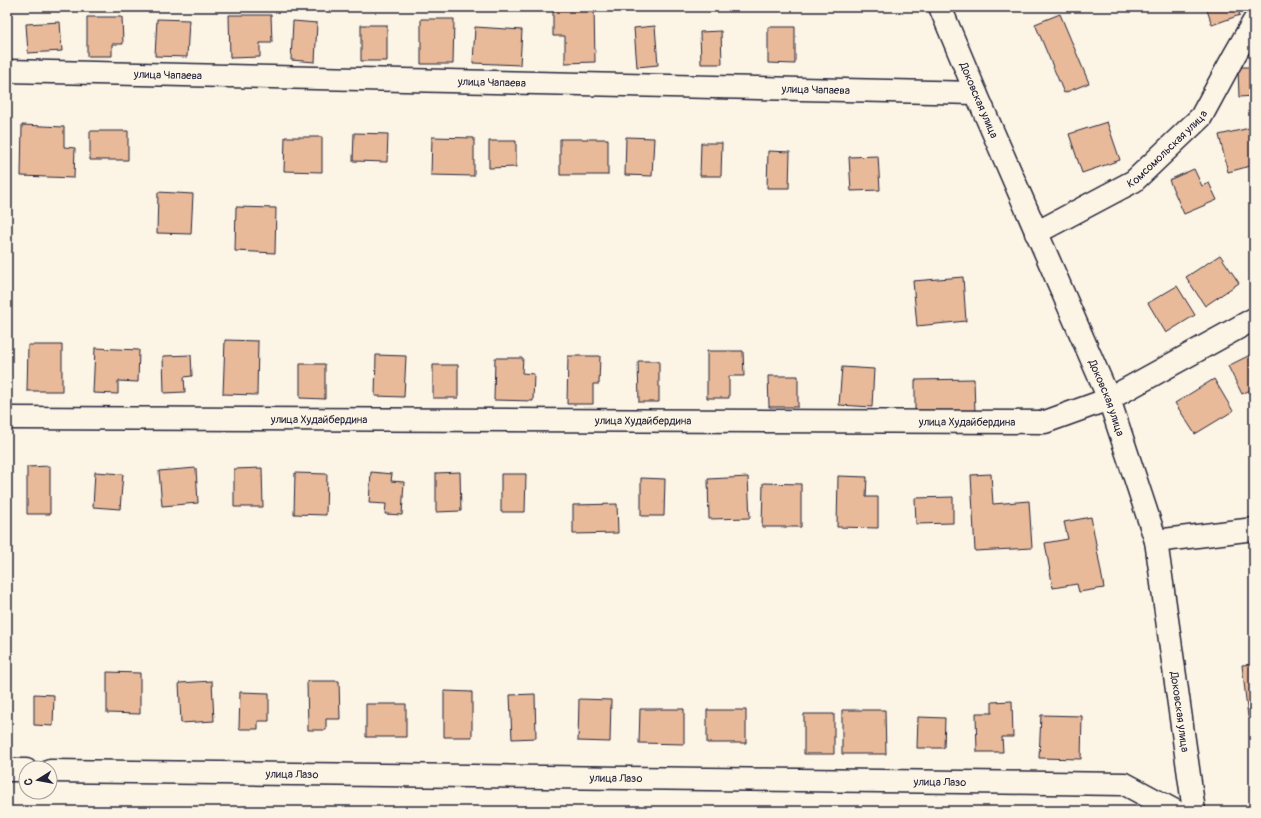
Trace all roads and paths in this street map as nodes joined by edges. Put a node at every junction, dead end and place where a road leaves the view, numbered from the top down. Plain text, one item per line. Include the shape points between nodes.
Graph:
1 (940, 7) edge
2 (1254, 21) edge
3 (7, 71) edge
4 (976, 93) junction
5 (1036, 233) junction
6 (1254, 319) edge
7 (1109, 399) junction
8 (7, 418) edge
9 (1254, 529) edge
10 (1156, 541) junction
11 (7, 770) edge
12 (18, 770) edge
13 (58, 771) edge
14 (1175, 811) edge
15 (1194, 811) edge

1 - 4 street, Доковская улица
2 - 5 street, Комсомольская улица via 1201,117 1134,181
3 - 4 street, улица Чапаева
4 - 5 street, Доковская улица
5 - 7 street, Доковская улица
6 - 7 street, улица Худайбердина
7 - 8 street, улица Худайбердина via 1046,422
7 - 10 street, Доковская улица
9 - 10 street
10 - 15 street, Доковская улица
11 - 12 street
13 - 14 street, улица Лазо via 1125,784

